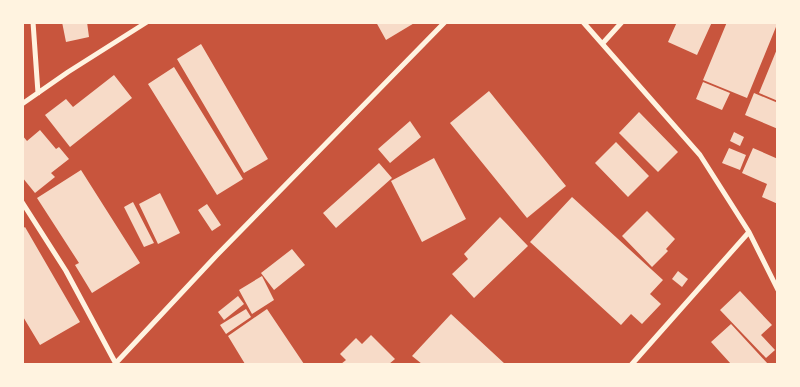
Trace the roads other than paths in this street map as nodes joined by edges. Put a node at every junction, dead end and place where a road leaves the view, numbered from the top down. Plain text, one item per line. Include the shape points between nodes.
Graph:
1 (33, 22) edge
2 (147, 22) edge
3 (445, 22) edge
4 (583, 22) edge
5 (622, 22) edge
6 (603, 43) junction
7 (38, 93) junction
8 (22, 104) edge
9 (22, 202) edge
10 (749, 232) junction
11 (778, 290) edge
12 (115, 364) edge
13 (632, 364) edge

1 - 7 street
2 - 7 street
3 - 12 street
4 - 6 street
5 - 6 street
6 - 10 street via 700,155
7 - 8 street
9 - 12 street via 66,271
10 - 11 street
10 - 13 street

